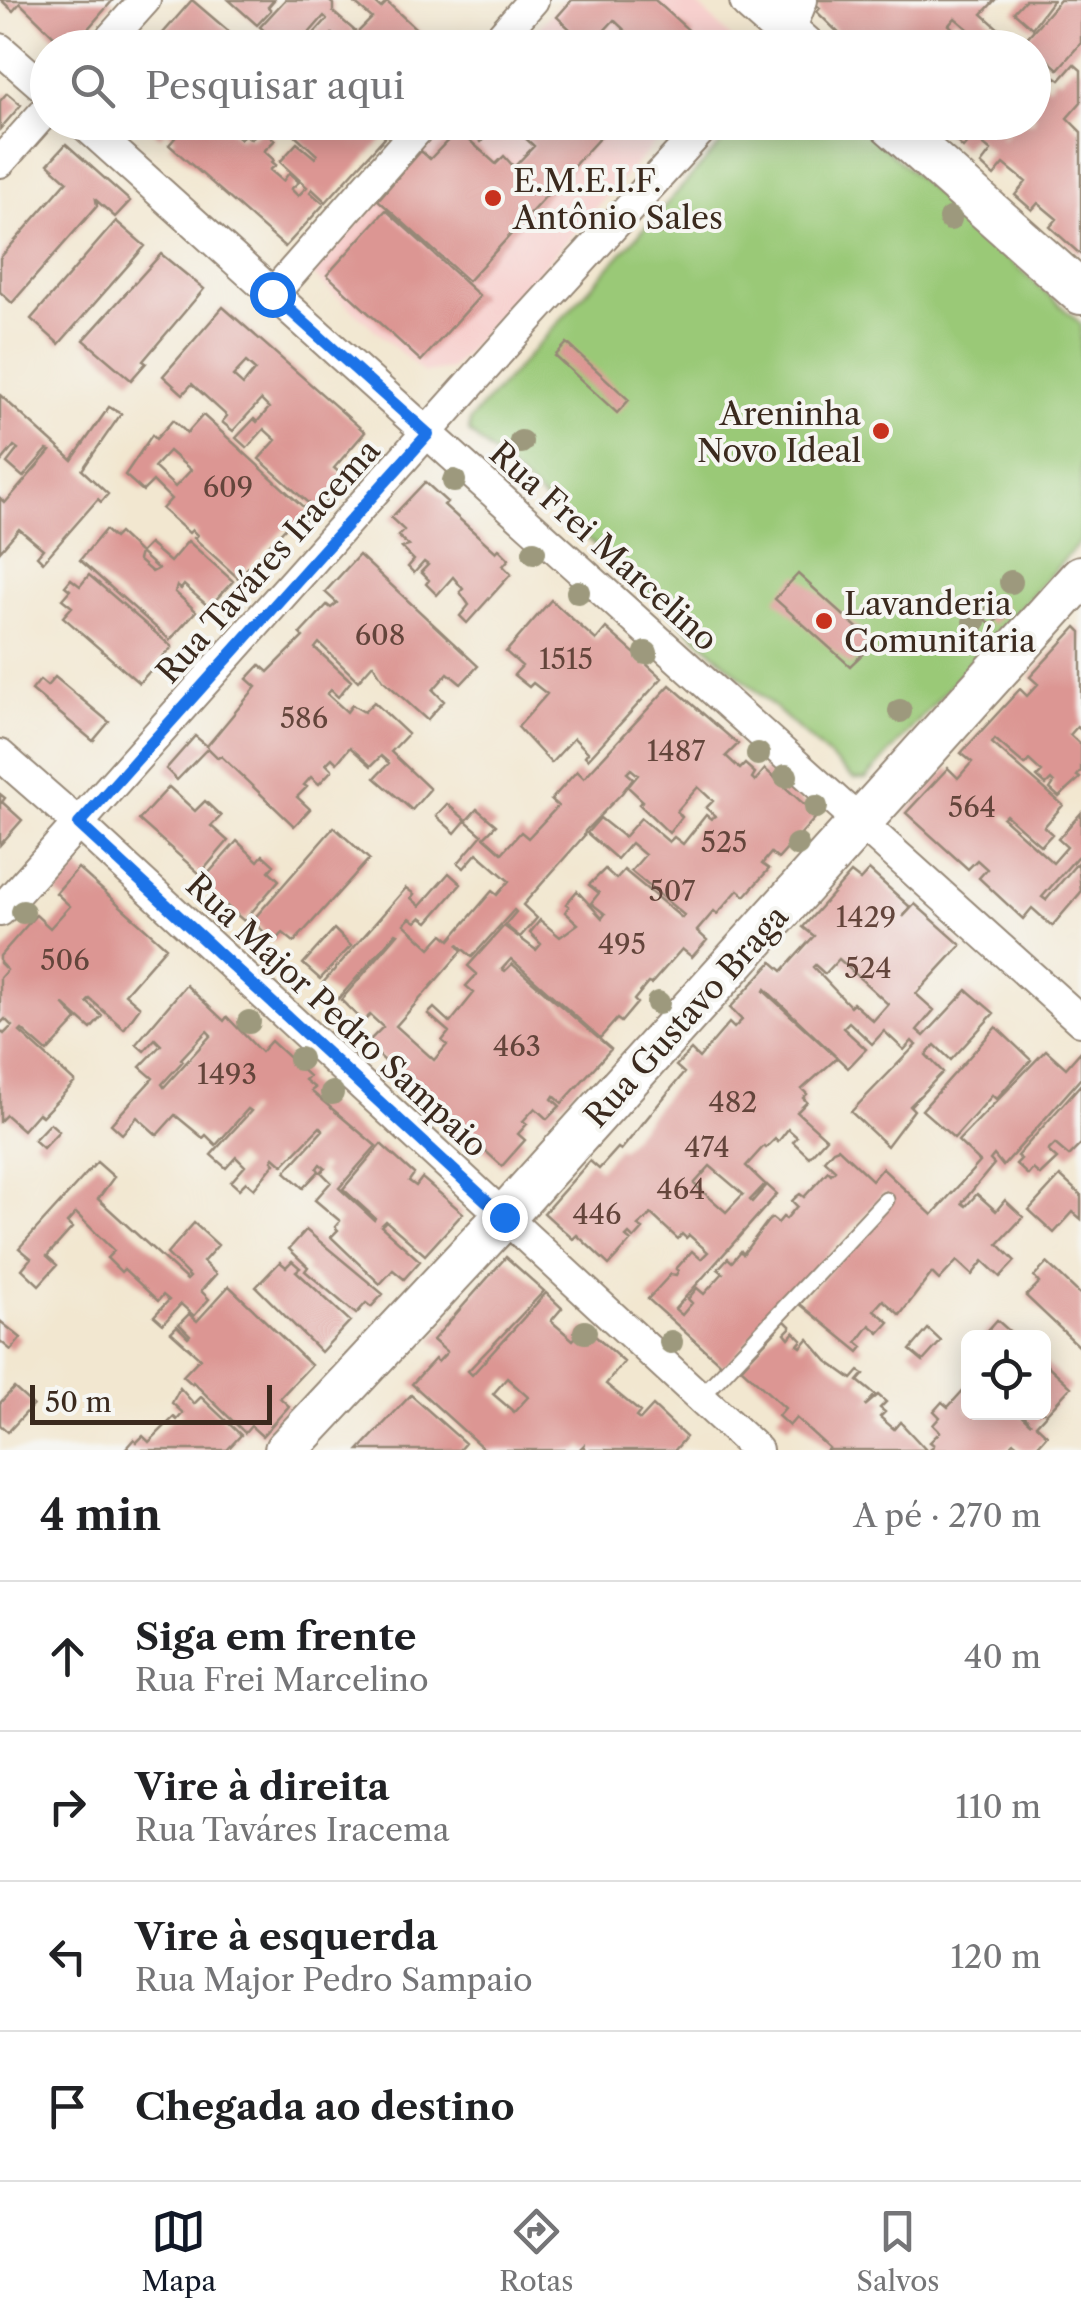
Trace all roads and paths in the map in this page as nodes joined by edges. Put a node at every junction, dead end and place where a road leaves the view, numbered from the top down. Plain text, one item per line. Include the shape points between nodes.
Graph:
1 (145, 0) edge
2 (533, 0) edge
3 (751, 0) edge
4 (118, 30) edge
5 (506, 30) edge
6 (790, 30) edge
7 (0, 48) edge
8 (30, 76) edge
9 (30, 128) edge
10 (102, 140) edge
11 (408, 140) edge
12 (692, 140) edge
13 (910, 140) edge
14 (0, 162) edge
15 (1081, 293) edge
16 (272, 294) junction
17 (428, 434) junction
18 (1081, 577) edge
19 (0, 755) edge
20 (79, 824) junction
21 (860, 824) junction
22 (0, 912) edge
23 (1081, 1020) edge
24 (886, 1200) dead end
25 (504, 1217) junction
26 (701, 1397) junction
27 (286, 1450) edge
28 (757, 1450) edge

1 - 4 street
2 - 5 street
3 - 6 street
7 - 8 street
9 - 14 street
10 - 16 street, Rua Frei Marcelino
11 - 16 street
12 - 17 street, Rua Taváres Iracema
13 - 15 street
16 - 17 street, Rua Frei Marcelino
17 - 20 street, Rua Taváres Iracema
17 - 21 street, Rua Frei Marcelino
18 - 21 street, Rua Gustavo Braga
19 - 20 street, Rua Major Pedro Sampaio
20 - 22 street, Rua Taváres Iracema
20 - 25 street, Rua Major Pedro Sampaio
21 - 23 street, Rua Frei Marcelino
21 - 25 street, Rua Gustavo Braga
24 - 26 lane
25 - 26 street, Rua Major Pedro Sampaio
25 - 27 street, Rua Gustavo Braga
26 - 28 street, Rua Major Pedro Sampaio

